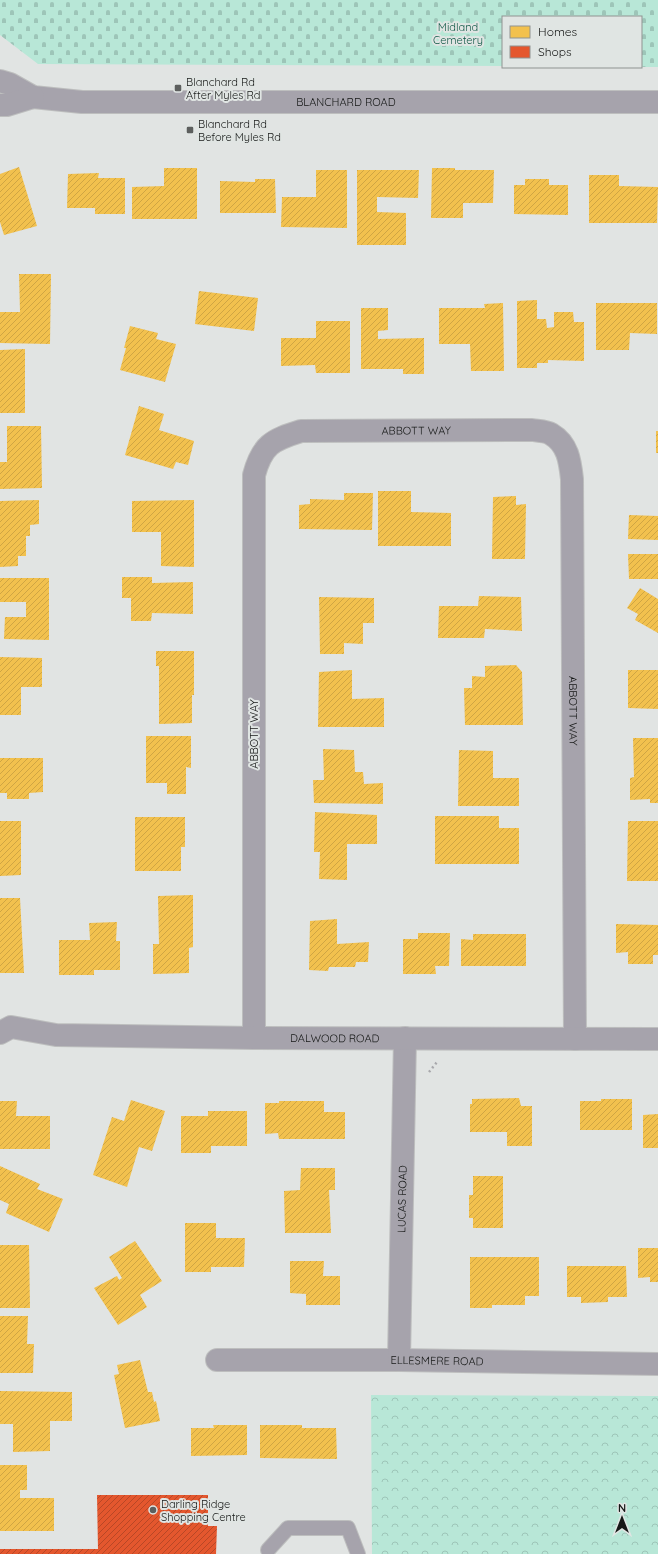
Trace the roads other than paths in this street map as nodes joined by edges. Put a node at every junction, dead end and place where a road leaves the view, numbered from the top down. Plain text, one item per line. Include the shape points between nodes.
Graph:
1 (0, 81) edge
2 (33, 97) junction
3 (658, 102) edge
4 (0, 106) edge
5 (4, 1025) edge
6 (254, 1038) junction
7 (405, 1038) junction
8 (576, 1039) junction
9 (658, 1039) edge
10 (216, 1360) dead end
11 (399, 1360) junction
12 (658, 1364) edge
13 (268, 1550) dead end
14 (358, 1554) edge

1 - 2 street, BLANCHARD ROAD
2 - 3 street, BLANCHARD ROAD via 90,102
2 - 4 street, BLANCHARD ROAD
5 - 6 street, DALWOOD ROAD via 56,1035
6 - 7 street, DALWOOD ROAD
6 - 8 street, ABBOTT WAY via 254,475 258,459 268,446 301,431 532,430 550,433 563,443 570,460 572,479
7 - 8 street, DALWOOD ROAD
7 - 11 street, LUCAS ROAD
8 - 9 street, DALWOOD ROAD
10 - 11 street, ELLESMERE ROAD
11 - 12 street, ELLESMERE ROAD
13 - 14 lane via 288,1528 348,1528

